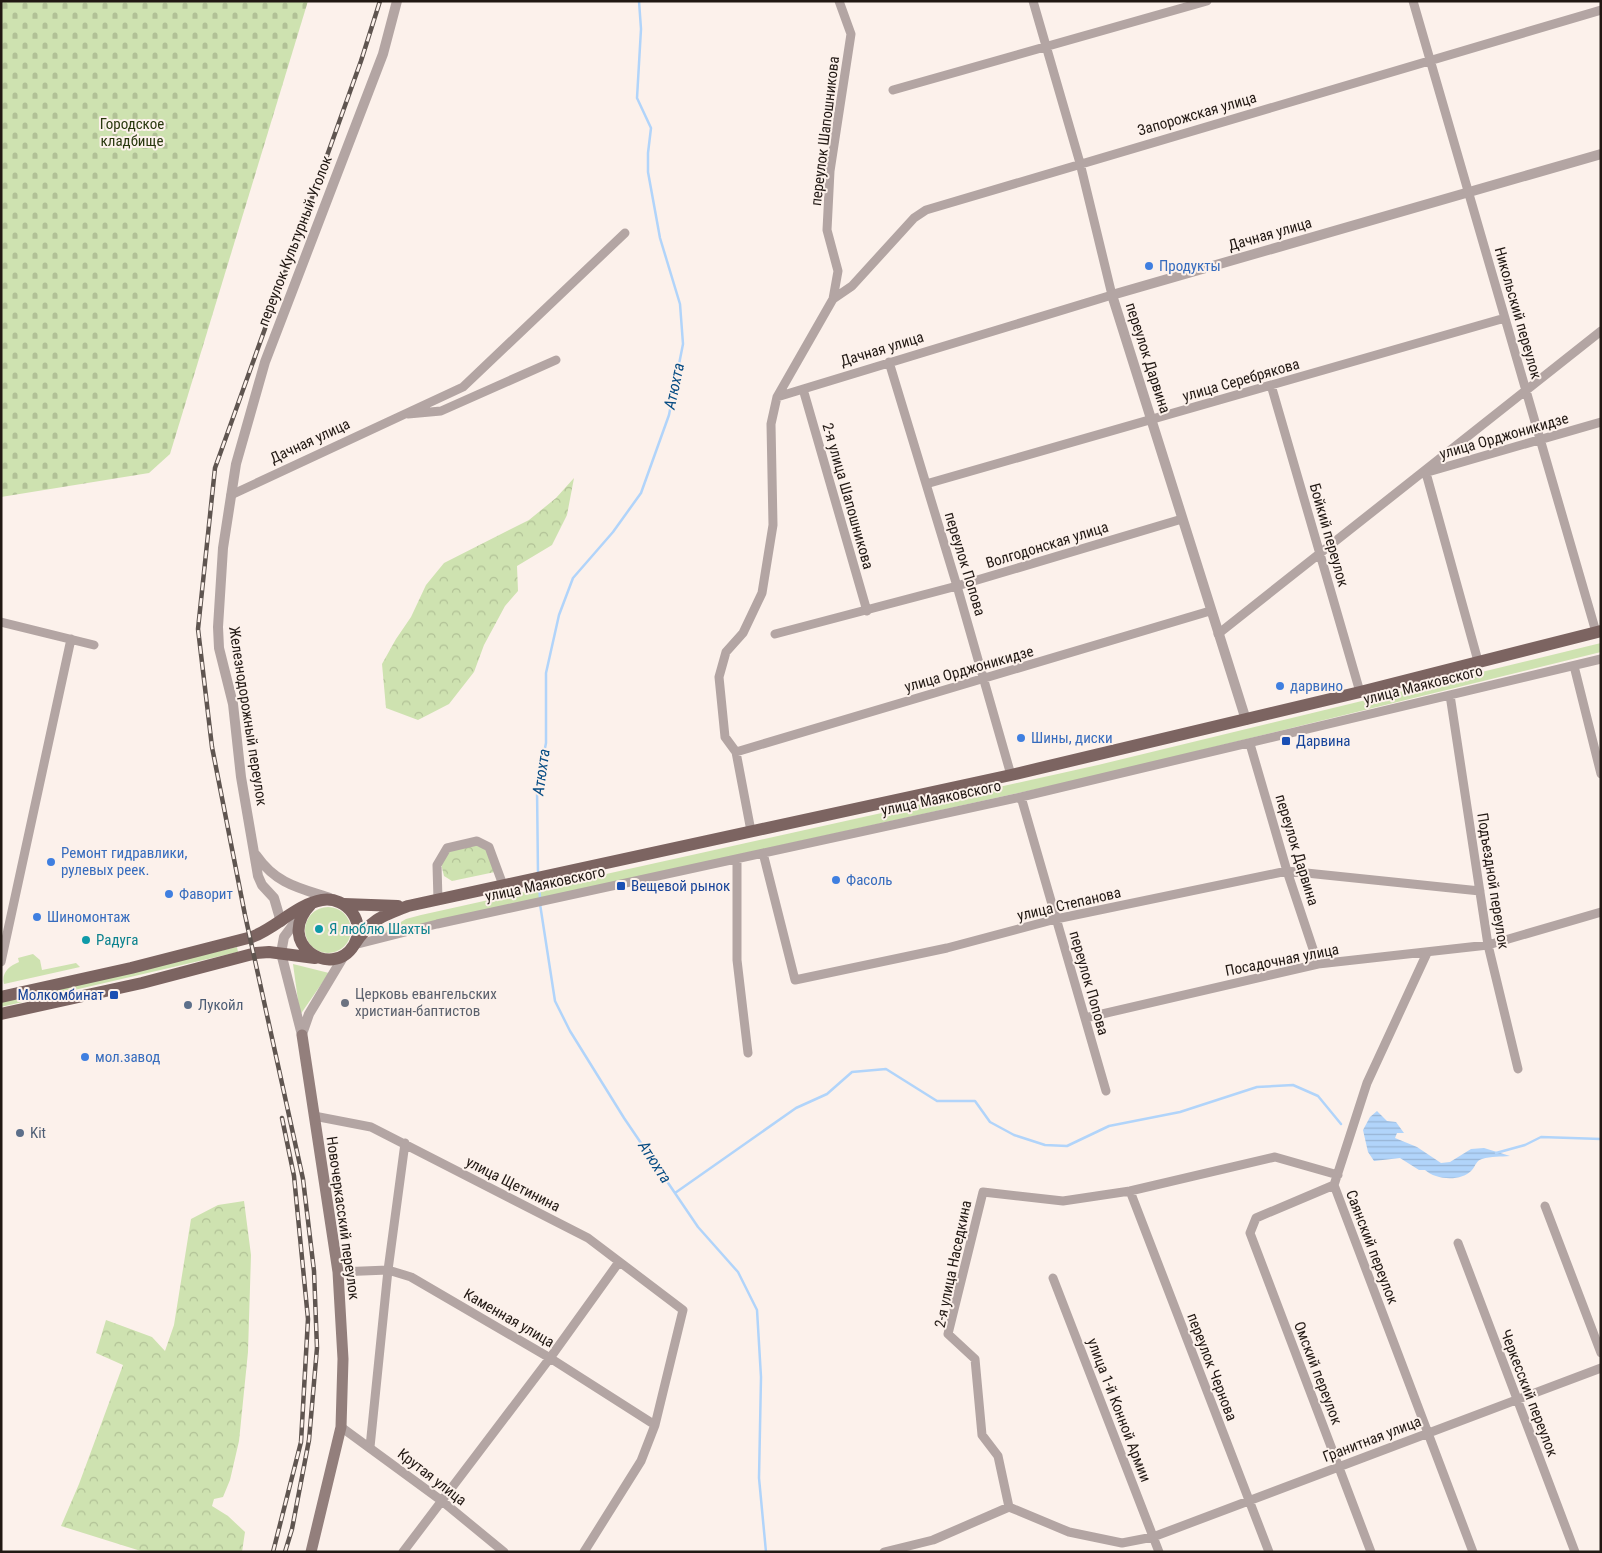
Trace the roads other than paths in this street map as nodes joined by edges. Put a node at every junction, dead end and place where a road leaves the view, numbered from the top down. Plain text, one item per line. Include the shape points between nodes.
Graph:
1 (397, 1) edge
2 (839, 1) edge
3 (1033, 1) edge
4 (1207, 1) edge
5 (1413, 1) edge
6 (1601, 10) edge
7 (1046, 47) junction
8 (1431, 60) junction
9 (893, 90) dead end
10 (1601, 154) edge
11 (1080, 163) junction
12 (1468, 192) junction
13 (624, 233) dead end
14 (1112, 295) junction
15 (834, 299) junction
16 (1505, 318) junction
17 (1601, 331) edge
18 (556, 360) dead end
19 (890, 362) junction
20 (1271, 385) junction
21 (803, 389) junction
22 (1526, 389) junction
23 (777, 397) junction
24 (401, 415) junction
25 (1152, 420) junction
26 (1601, 422) edge
27 (1541, 440) junction
28 (1426, 473) junction
29 (1415, 476) junction
30 (926, 484) junction
31 (231, 495) junction
32 (1182, 519) junction
33 (1320, 552) junction
34 (957, 586) junction
35 (867, 611) junction
36 (1210, 611) junction
37 (1, 622) edge
38 (1598, 632) edge
39 (774, 634) dead end
40 (1218, 634) junction
41 (71, 640) junction
42 (94, 645) dead end
43 (1601, 659) edge
44 (1478, 662) junction
45 (1574, 666) junction
46 (984, 679) junction
47 (1360, 692) junction
48 (1450, 695) junction
49 (1246, 720) junction
50 (1250, 744) junction
51 (736, 752) junction
52 (1601, 774) edge
53 (1011, 775) junction
54 (1021, 797) junction
55 (751, 831) junction
56 (254, 852) junction
57 (764, 853) junction
58 (737, 859) junction
59 (1286, 871) junction
60 (508, 884) junction
61 (1480, 891) junction
62 (438, 900) junction
63 (339, 902) junction
64 (408, 906) junction
65 (306, 909) junction
66 (1601, 912) edge
67 (1056, 919) junction
68 (281, 922) junction
69 (1488, 945) junction
70 (349, 949) junction
71 (281, 953) junction
72 (1427, 953) junction
73 (322, 959) junction
74 (1, 962) edge
75 (1318, 964) junction
76 (1, 997) edge
77 (1, 1014) edge
78 (1085, 1018) junction
79 (302, 1035) junction
80 (748, 1053) dead end
81 (1518, 1069) dead end
82 (1106, 1091) dead end
83 (314, 1116) junction
84 (405, 1144) junction
85 (1338, 1174) junction
86 (1334, 1185) junction
87 (1130, 1191) junction
88 (1544, 1206) dead end
89 (1458, 1243) dead end
90 (619, 1262) junction
91 (388, 1270) junction
92 (338, 1272) junction
93 (1053, 1278) dead end
94 (1601, 1354) edge
95 (550, 1358) junction
96 (1601, 1368) edge
97 (1517, 1399) junction
98 (655, 1425) junction
99 (341, 1427) junction
100 (1428, 1433) junction
101 (370, 1447) junction
102 (1338, 1466) junction
103 (1249, 1500) junction
104 (442, 1501) junction
105 (1009, 1507) junction
106 (1154, 1537) junction
107 (310, 1552) edge
108 (402, 1552) edge
109 (504, 1552) edge
110 (584, 1552) edge
111 (884, 1552) edge
112 (1159, 1552) edge
113 (1269, 1552) edge
114 (1371, 1552) edge
115 (1473, 1552) edge
116 (1576, 1552) edge

1 - 31 street, переулок Культурный Уголок via 383,54 265,362 247,420
2 - 15 street, переулок Шапошникова via 851,34 830,171 827,230 838,271
3 - 7 street, переулок Дарвина
4 - 7 street
5 - 8 street, Никольский переулок
6 - 8 street, Запорожская улица
7 - 9 street
7 - 11 street, переулок Дарвина
8 - 11 street, Запорожская улица
8 - 12 street, Никольский переулок
10 - 12 street, Дачная улица
11 - 14 street, переулок Дарвина
11 - 15 street, Запорожская улица via 926,210 914,218 852,286
12 - 14 street, Дачная улица
12 - 16 street, Никольский переулок
13 - 24 street, Дачная улица via 462,387
14 - 19 street, Дачная улица
14 - 25 street, переулок Дарвина
15 - 23 street, переулок Шапошникова
16 - 20 street, улица Серебрякова
16 - 22 street, Никольский переулок
17 - 22 street, улица Орджоникидзе
18 - 24 street, Дачная улица via 441,411
19 - 21 street, Дачная улица
19 - 30 street, переулок Попова
20 - 25 street, улица Серебрякова
20 - 33 street, Бойкий переулок
21 - 23 street, Дачная улица
21 - 35 street, 2-я улица Шапошникова
22 - 27 street, Никольский переулок
22 - 29 street, улица Орджоникидзе
23 - 51 street, переулок Шапошникова via 771,424 773,525 762,593 743,633 726,652 719,677 725,737
24 - 31 street, Дачная улица
25 - 30 street, улица Серебрякова
25 - 32 street, переулок Дарвина
26 - 27 street, улица Орджоникидзе
27 - 28 street, улица Орджоникидзе
27 - 38 street, Никольский переулок
28 - 29 street, улица Орджоникидзе
28 - 44 street
29 - 33 street, улица Орджоникидзе
30 - 34 street, переулок Попова
31 - 56 street, Железнодорожный переулок via 223,548 219,648 233,704
32 - 34 street, Волгодонская улица
32 - 36 street, переулок Дарвина
33 - 40 street, улица Орджоникидзе
33 - 47 street, Бойкий переулок
34 - 35 street, Волгодонская улица
34 - 46 street, переулок Попова
35 - 39 street, Волгодонская улица
36 - 40 street, переулок Дарвина
36 - 46 street, улица Орджоникидзе
37 - 41 street
38 - 44 main road, улица Маяковского
40 - 49 street, переулок Дарвина
41 - 42 street
41 - 74 street
43 - 45 street, улица Маяковского
44 - 47 main road, улица Маяковского
45 - 48 street, улица Маяковского
45 - 52 street
46 - 51 street, улица Орджоникидзе
46 - 53 street, переулок Попова
47 - 49 main road, улица Маяковского
48 - 50 street, улица Маяковского
48 - 61 street, Подъездной переулок
49 - 53 main road, улица Маяковского
50 - 54 street, улица Маяковского
50 - 59 street, переулок Дарвина
51 - 55 street, переулок Шапошникова
53 - 55 main road, улица Маяковского
54 - 57 street, улица Маяковского
54 - 67 street, переулок Попова
55 - 60 main road, улица Маяковского
56 - 63 street via 273,876 286,884
56 - 68 street, Железнодорожный переулок via 258,876 274,898
57 - 58 street, улица Маяковского
57 - 67 street, улица Степанова via 795,980 947,948
58 - 70 street, улица Маяковского via 384,936
58 - 80 street via 737,960
59 - 61 street, улица Степанова
59 - 67 street, улица Степанова
59 - 75 street, переулок Дарвина
60 - 62 main road, улица Маяковского
60 - 62 street via 489,847 477,841 447,848 437,865
61 - 69 street, Подъездной переулок
62 - 64 main road, улица Маяковского
63 - 64 main road, улица Маяковского
63 - 65 main road via 321,900
63 - 70 main road via 352,911 357,923 358,934
64 - 70 main road, улица Маяковского via 370,923
65 - 68 main road
65 - 71 street via 284,937
65 - 73 main road via 298,924 298,936 303,947
66 - 69 street
67 - 78 street, переулок Попова
68 - 76 main road via 268,931 216,947
69 - 72 street, Посадочная улица
69 - 81 street, Подъездной переулок
70 - 73 main road via 334,958
70 - 79 street via 309,1014
71 - 73 main road
71 - 77 main road via 256,954
71 - 79 street
72 - 75 street, Посадочная улица
72 - 85 street, Саянский переулок via 1367,1083
75 - 78 street, Посадочная улица
78 - 82 street, переулок Попова
79 - 83 main road, Новочеркасский переулок
83 - 84 street, улица Щетинина via 371,1127
83 - 92 main road, Новочеркасский переулок
84 - 90 street, улица Щетинина via 588,1238
84 - 91 street
85 - 86 street, Саянский переулок
85 - 87 street, 2-я улица Наседкина via 1275,1157
86 - 100 street, Саянский переулок
86 - 102 street, Омский переулок via 1256,1218 1250,1233
87 - 103 street, переулок Чернова
87 - 105 street, 2-я улица Наседкина via 1063,1201 983,1192 948,1334 975,1359 982,1435 998,1456
88 - 94 street
89 - 97 street, Черкесский переулок
90 - 95 street
90 - 98 street, улица Щетинина via 683,1310
91 - 92 street, Каменная улица
91 - 95 street, Каменная улица via 411,1277
91 - 101 street
92 - 99 main road, Новочеркасский переулок via 343,1359
93 - 106 street, улица 1-й Конной Армии
95 - 98 street, Каменная улица
95 - 104 street
96 - 97 street, Гранитная улица
97 - 100 street, Гранитная улица
97 - 116 street, Черкесский переулок
98 - 110 street via 641,1461
99 - 101 street, Крутая улица
99 - 107 main road, Новочеркасский переулок
100 - 102 street, Гранитная улица
100 - 115 street, Саянский переулок
101 - 104 street, Крутая улица
102 - 103 street, Гранитная улица
102 - 114 street, Омский переулок
103 - 106 street, Гранитная улица
103 - 113 street, переулок Чернова
104 - 108 street
104 - 109 street, Крутая улица
105 - 106 street, Гранитная улица via 1070,1532 1122,1543
105 - 111 street via 933,1540
106 - 112 street, улица 1-й Конной Армии

